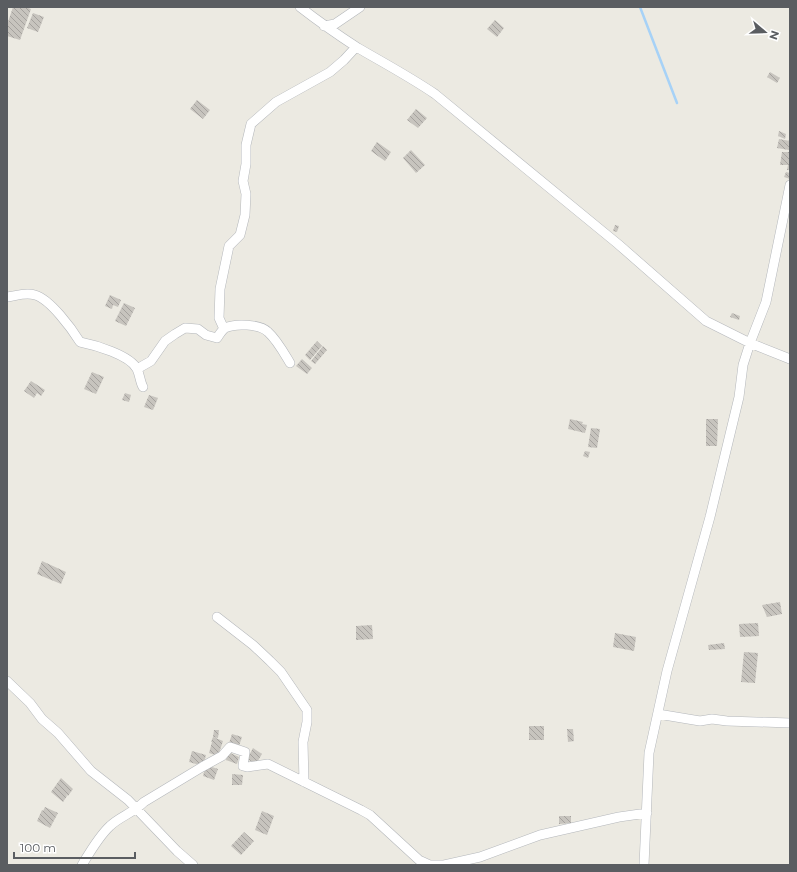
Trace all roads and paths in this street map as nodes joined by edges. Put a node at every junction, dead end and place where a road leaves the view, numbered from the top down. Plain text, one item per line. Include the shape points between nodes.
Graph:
1 (300, 7) edge
2 (360, 7) edge
3 (324, 26) junction
4 (356, 47) junction
5 (790, 185) edge
6 (7, 297) edge
7 (224, 329) junction
8 (750, 343) junction
9 (790, 360) edge
10 (290, 363) dead end
11 (137, 369) junction
12 (143, 387) dead end
13 (217, 617) dead end
14 (7, 681) edge
15 (658, 714) junction
16 (790, 723) edge
17 (304, 782) junction
18 (136, 810) junction
19 (647, 813) junction
20 (82, 865) edge
21 (193, 865) edge
22 (644, 865) edge

1 - 3 street
2 - 3 street via 335,24
3 - 4 street
4 - 7 street via 330,72 276,102 251,124 246,145 243,182 246,194 245,215 240,235 229,246 220,289 220,318
4 - 8 street via 412,78 434,94 618,244 706,321
5 - 8 street via 766,302
6 - 11 street via 21,294 36,295 59,315 80,342 113,352 129,360
7 - 10 street via 239,325 254,326 267,331
7 - 11 street via 217,338 198,329 185,328 165,341 151,362
8 - 9 street
8 - 15 street via 710,517
11 - 12 street
13 - 17 street via 253,644 281,672 307,710 303,742
14 - 18 street via 91,771 128,800
15 - 16 street via 700,720
15 - 19 street via 649,753
17 - 18 street via 268,764 243,766 245,752 230,747 222,756 144,802
17 - 19 street via 370,815 419,860 430,865 480,858 540,835
18 - 20 street via 110,825
18 - 21 street
19 - 22 street

